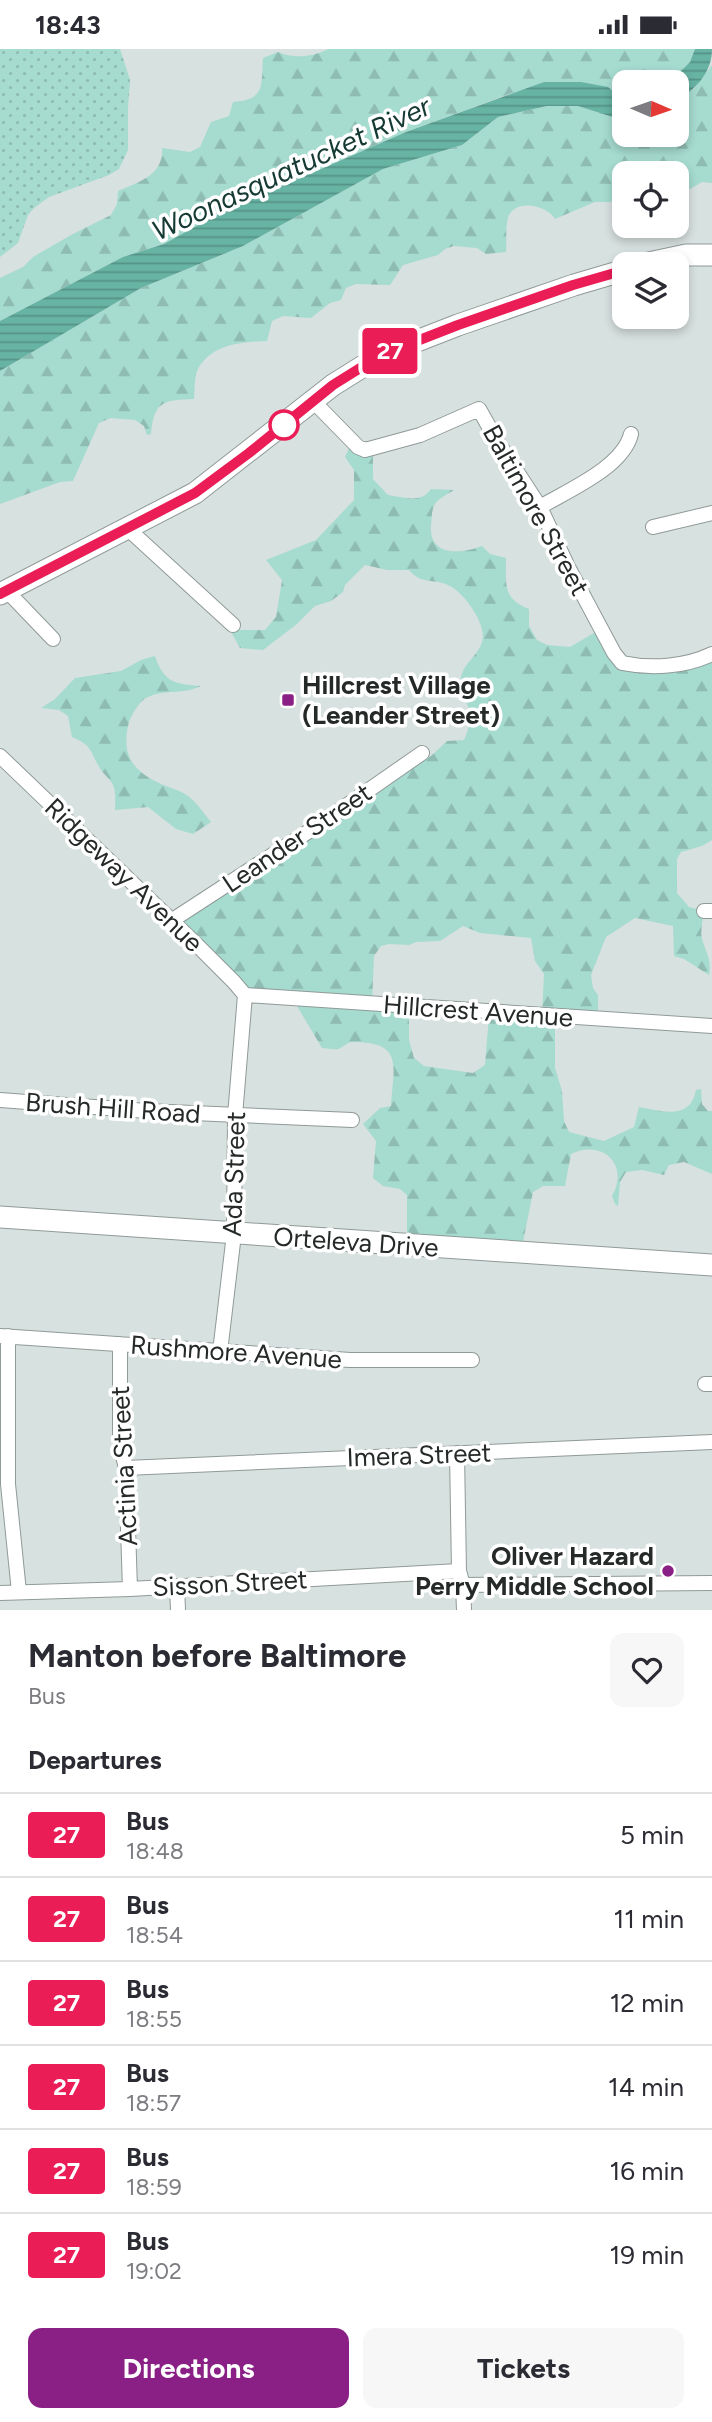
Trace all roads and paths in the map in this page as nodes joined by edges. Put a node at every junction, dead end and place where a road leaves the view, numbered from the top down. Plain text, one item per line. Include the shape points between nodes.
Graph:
1 (689, 255) edge
2 (712, 255) edge
3 (612, 274) edge
4 (313, 401) junction
5 (631, 434) dead end
6 (540, 507) junction
7 (712, 513) edge
8 (653, 527) dead end
9 (127, 528) junction
10 (3, 592) edge
11 (233, 625) dead end
12 (53, 639) dead end
13 (712, 655) edge
14 (422, 753) dead end
15 (0, 757) edge
16 (171, 921) junction
17 (245, 995) junction
18 (712, 1026) edge
19 (0, 1100) edge
20 (235, 1116) junction
21 (352, 1120) dead end
22 (0, 1217) edge
23 (234, 1234) junction
24 (712, 1265) edge
25 (4, 1336) edge
26 (120, 1344) junction
27 (220, 1352) junction
28 (472, 1360) dead end
29 (712, 1442) edge
30 (457, 1453) junction
31 (126, 1468) junction
32 (461, 1578) junction
33 (712, 1583) edge
34 (177, 1586) junction
35 (130, 1589) junction
36 (19, 1592) junction
37 (0, 1593) edge
38 (178, 1610) edge
39 (464, 1610) edge

1 - 2 main road
3 - 4 main road via 401,346
4 - 6 street, Baltimore Street via 365,450 420,435 479,409
4 - 9 main road via 212,482
5 - 6 street via 628,447 616,460
6 - 13 street, Baltimore Street via 622,663 680,664
7 - 8 street
9 - 10 main road
9 - 11 street
10 - 12 street
14 - 16 street, Leander Street
15 - 16 street, Ridgeway Avenue
16 - 17 street, Ridgeway Avenue
17 - 18 street, Hillcrest Avenue
17 - 20 street, Ada Street
19 - 20 street, Brush Hill Road
20 - 21 street, Brush Hill Road
20 - 23 street, Ada Street
22 - 23 main road, Orteleva Drive
23 - 24 main road, Orteleva Drive
23 - 27 street, Ada Street
25 - 26 street, Rushmore Avenue
25 - 36 street via 8,1484
26 - 27 street, Rushmore Avenue
26 - 31 street, Actinia Street via 120,1444
27 - 28 street, Rushmore Avenue via 350,1360
29 - 30 street, Imera Street
30 - 31 street, Imera Street
30 - 32 street
31 - 35 street, Actinia Street
32 - 33 street, Sisson Street
32 - 34 street, Sisson Street
32 - 39 street
34 - 35 street, Sisson Street
34 - 38 street
35 - 36 street, Sisson Street
36 - 37 street, Sisson Street

